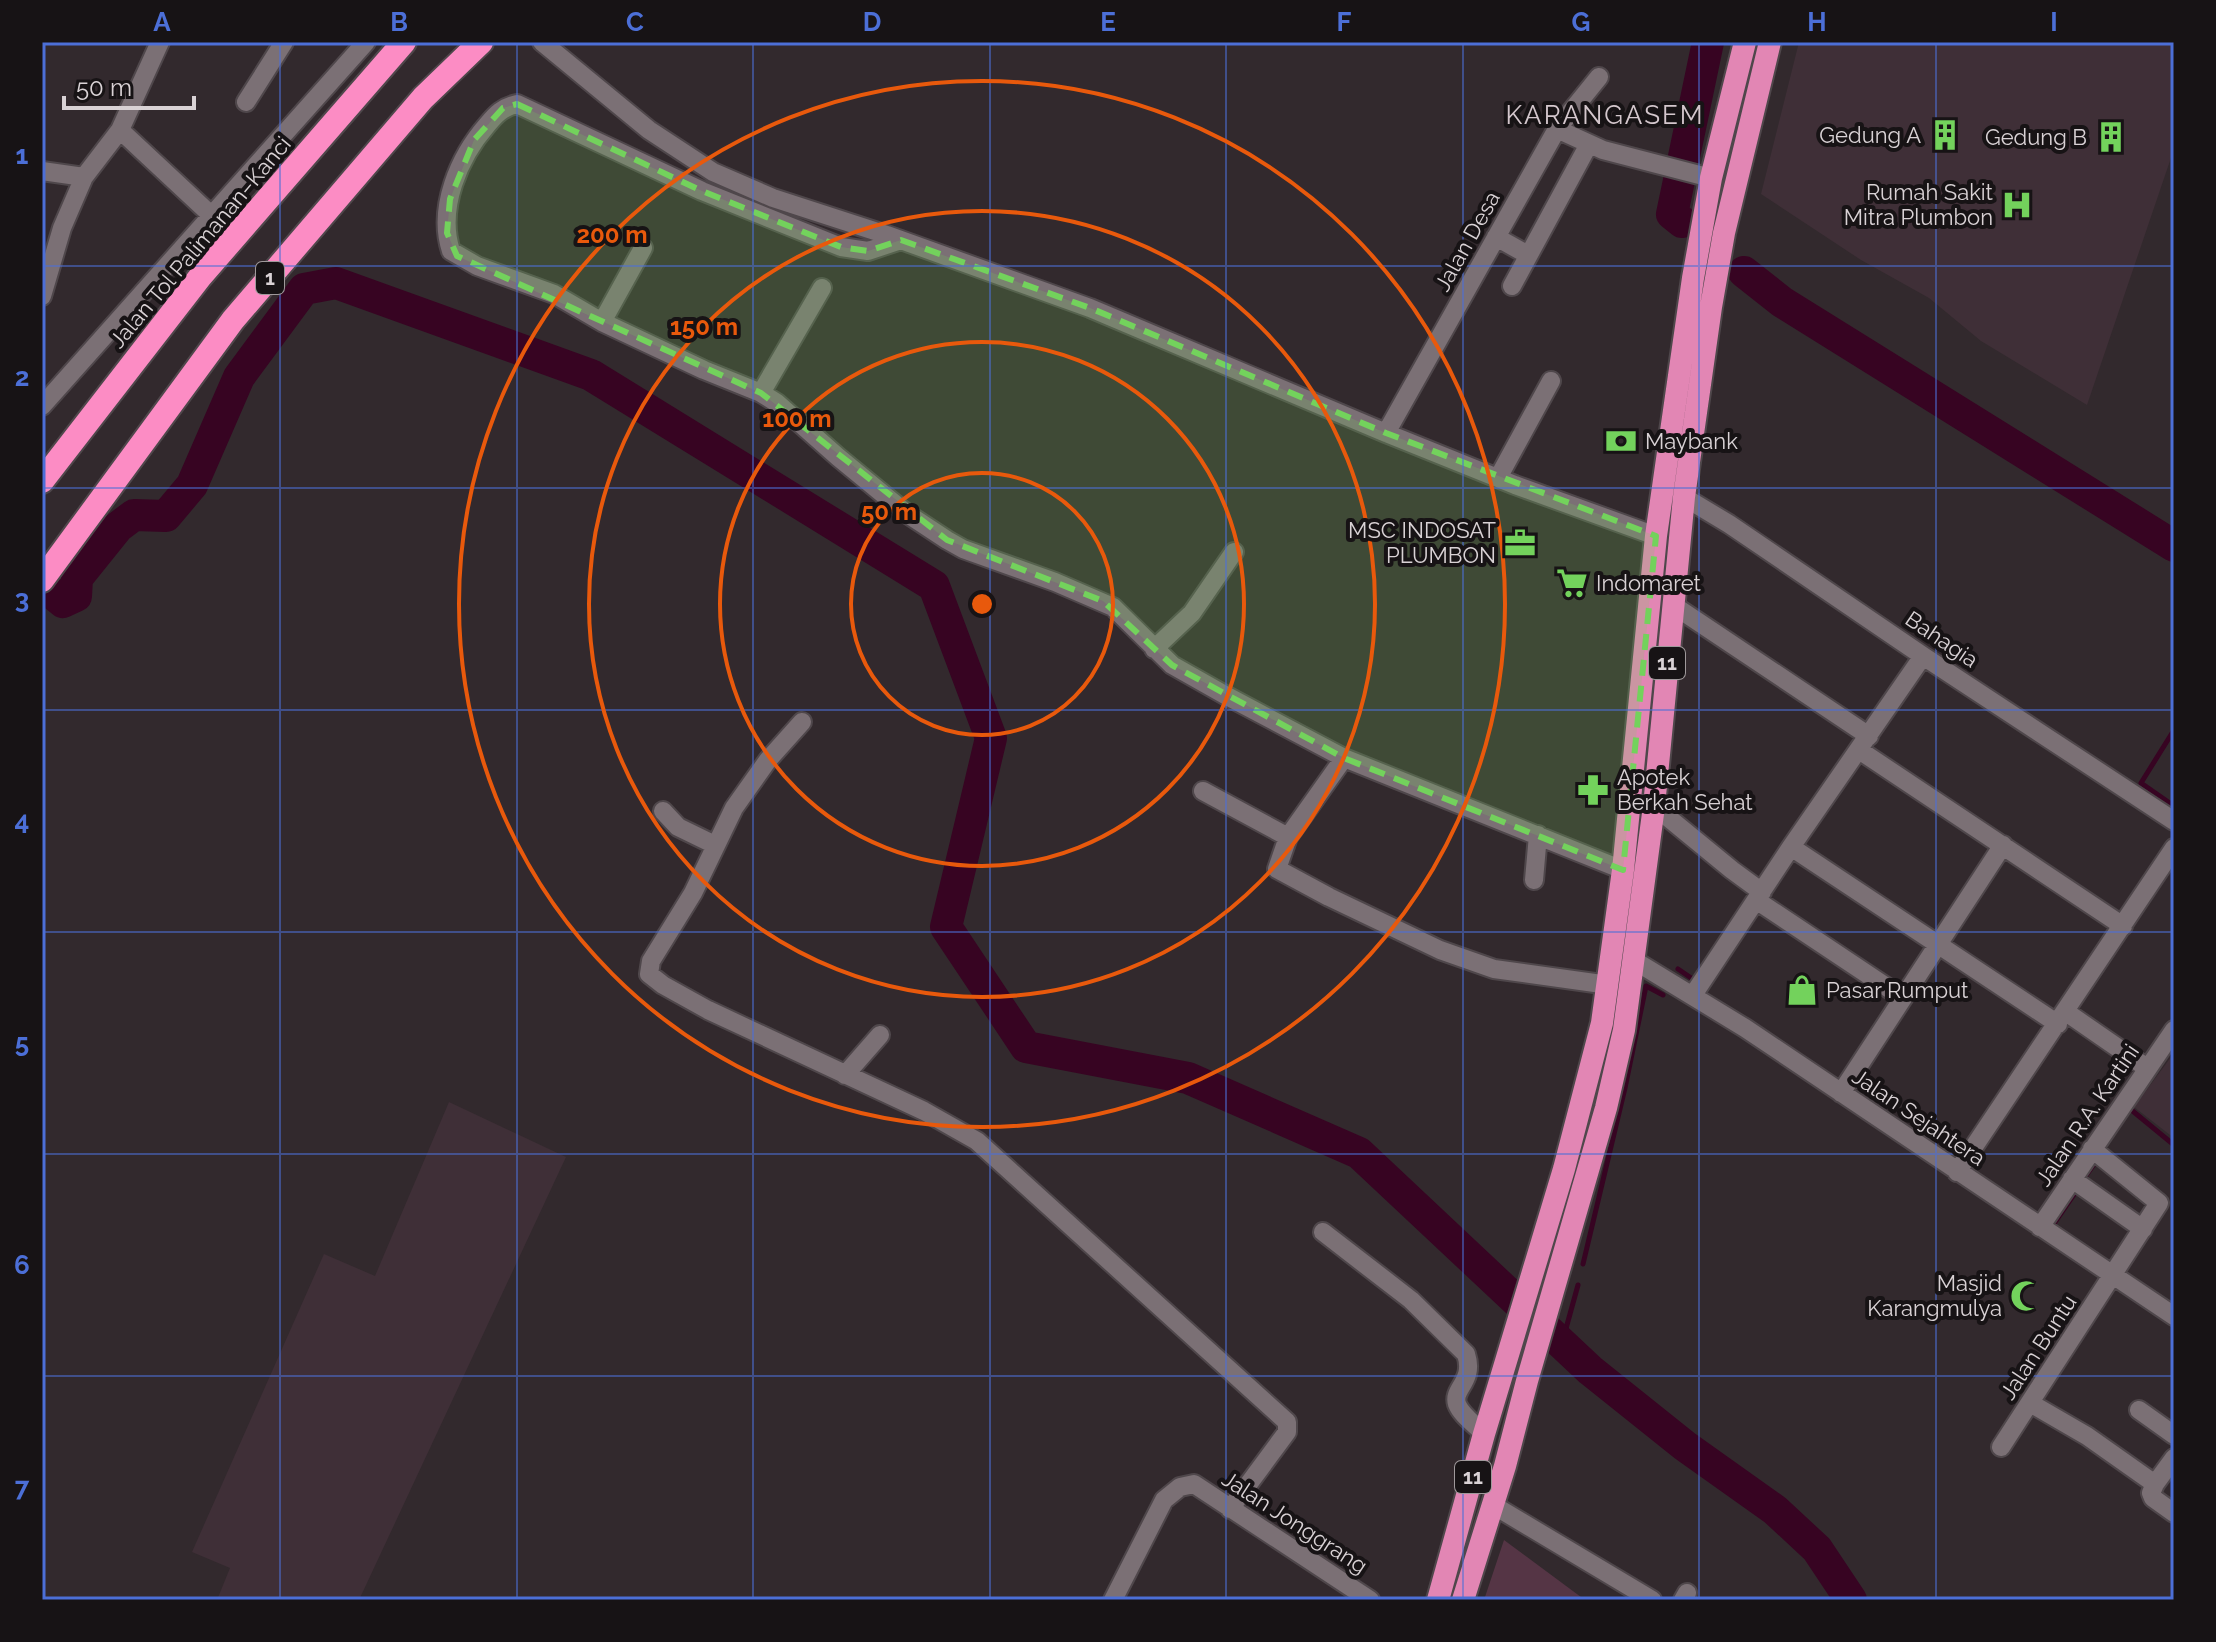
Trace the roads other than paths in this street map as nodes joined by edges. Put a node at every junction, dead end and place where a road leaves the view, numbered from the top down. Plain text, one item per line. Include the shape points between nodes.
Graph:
1 (160, 42) edge
2 (284, 42) edge
3 (366, 42) edge
4 (404, 42) edge
5 (481, 42) edge
6 (542, 42) edge
7 (1745, 42) edge
8 (1770, 42) edge
9 (1599, 77) dead end
10 (1733, 87) junction
11 (1757, 93) junction
12 (246, 102) dead end
13 (1557, 129) junction
14 (120, 130) junction
15 (1589, 144) junction
16 (42, 171) edge
17 (1691, 172) junction
18 (84, 177) junction
19 (210, 214) junction
20 (1496, 237) junction
21 (901, 240) junction
22 (643, 248) dead end
23 (1528, 255) junction
24 (1512, 286) dead end
25 (822, 288) dead end
26 (42, 296) edge
27 (602, 322) junction
28 (1551, 381) dead end
29 (761, 393) junction
30 (42, 406) edge
31 (1386, 433) junction
32 (1498, 478) junction
33 (42, 481) edge
34 (1684, 497) junction
35 (1656, 536) junction
36 (1234, 552) dead end
37 (42, 580) edge
38 (1673, 605) junction
39 (1154, 649) junction
40 (1923, 656) junction
41 (802, 722) dead end
42 (1864, 743) junction
43 (1344, 758) junction
44 (1203, 791) dead end
45 (1654, 806) junction
46 (663, 811) dead end
47 (2174, 821) edge
48 (1538, 835) junction
49 (1288, 837) junction
50 (715, 845) junction
51 (2003, 845) junction
52 (1791, 847) junction
53 (2174, 848) edge
54 (1623, 870) junction
55 (1534, 880) dead end
56 (1759, 896) junction
57 (2123, 926) junction
58 (1937, 943) junction
59 (1635, 961) junction
60 (1609, 985) junction
61 (1693, 995) junction
62 (1903, 998) junction
63 (2062, 1018) junction
64 (2174, 1030) edge
65 (880, 1035) dead end
66 (2147, 1068) junction
67 (845, 1075) junction
68 (1841, 1093) junction
69 (2097, 1153) junction
70 (1957, 1172) junction
71 (2077, 1183) junction
72 (2166, 1202) edge
73 (2040, 1227) junction
74 (2143, 1229) junction
75 (1323, 1232) dead end
76 (2114, 1274) junction
77 (2174, 1316) edge
78 (2030, 1403) junction
79 (2139, 1410) dead end
80 (1484, 1434) junction
81 (2174, 1435) edge
82 (2001, 1447) dead end
83 (2174, 1458) edge
84 (2155, 1484) junction
85 (1493, 1505) junction
86 (1230, 1509) junction
87 (2174, 1513) edge
88 (1113, 1600) edge
89 (1370, 1600) edge
90 (1438, 1600) edge
91 (1463, 1600) edge
92 (1652, 1600) edge

1 - 14 street
2 - 12 street
3 - 19 street
4 - 33 highway, Jalan Tol Palimanan–Kanci / 1 via 200,277
5 - 37 highway, 1 via 423,98 233,320
6 - 21 street via 649,130 713,172 773,198
7 - 10 highway, 11
8 - 11 highway, 11
9 - 13 street, Jalan Desa
10 - 11 highway
10 - 17 highway, 11
11 - 34 highway, 11 via 1724,233
13 - 15 street
13 - 20 street, Jalan Desa
14 - 18 street
14 - 19 street
15 - 17 street
15 - 23 street
16 - 18 street
17 - 35 highway, 11 via 1693,278
18 - 26 street
19 - 30 street
20 - 23 street
20 - 31 street, Jalan Desa
21 - 27 street via 868,251 841,247 702,191 517,104 503,108 474,140 454,180 447,233 451,251 554,294
21 - 31 street via 1090,308
22 - 27 street
23 - 24 street
25 - 29 street
27 - 29 street
28 - 32 street
29 - 39 street via 906,513 947,540 1103,601
31 - 32 street
32 - 35 street
34 - 38 highway, 11
34 - 40 street, Bahagia
35 - 54 highway, 11
36 - 39 street via 1192,613
38 - 42 street
38 - 45 highway, 11
39 - 43 street via 1172,665
40 - 42 street
40 - 47 street, Bahagia
41 - 50 street via 734,808
42 - 51 street
42 - 52 street
43 - 48 street
43 - 49 street
44 - 49 street
45 - 56 street
45 - 59 highway, 11
46 - 50 street via 678,827
48 - 54 street
48 - 55 street
49 - 60 street via 1278,870 1440,950 1494,969
50 - 67 street via 651,961 649,974 708,1010
51 - 57 street
51 - 58 street
52 - 56 street
52 - 58 street
53 - 57 street
54 - 60 highway, 11
56 - 61 street
56 - 62 street
57 - 63 street
58 - 62 street
58 - 63 street
59 - 61 street, Jalan Sejahtera
59 - 85 highway, 11 via 1606,1108
60 - 80 highway, 11 via 1586,1089
61 - 68 street, Jalan Sejahtera
62 - 68 street
63 - 66 street
63 - 70 street
64 - 66 street, Jalan R.A. Kartini
65 - 67 street
66 - 69 street, Jalan R.A. Kartini
67 - 86 street via 924,1111 986,1148 1287,1422 1287,1432
68 - 70 street, Jalan Sejahtera
69 - 71 street, Jalan R.A. Kartini
69 - 72 street
70 - 73 street, Jalan Sejahtera
71 - 73 street, Jalan R.A. Kartini
71 - 74 street
72 - 74 street, Jalan Buntu
73 - 76 street, Jalan Sejahtera
74 - 76 street, Jalan Buntu
75 - 80 street via 1411,1300 1466,1354 1469,1375 1456,1395 1457,1403
76 - 77 street, Jalan Sejahtera
76 - 78 street, Jalan Buntu
78 - 82 street, Jalan Buntu
78 - 84 street
79 - 81 street
80 - 90 highway, 11
83 - 84 street
84 - 87 street via 2153,1498
85 - 91 highway, 11
85 - 92 street
86 - 88 street, Jalan Jonggrang via 1194,1484 1180,1487 1164,1500
86 - 89 street, Jalan Jonggrang

